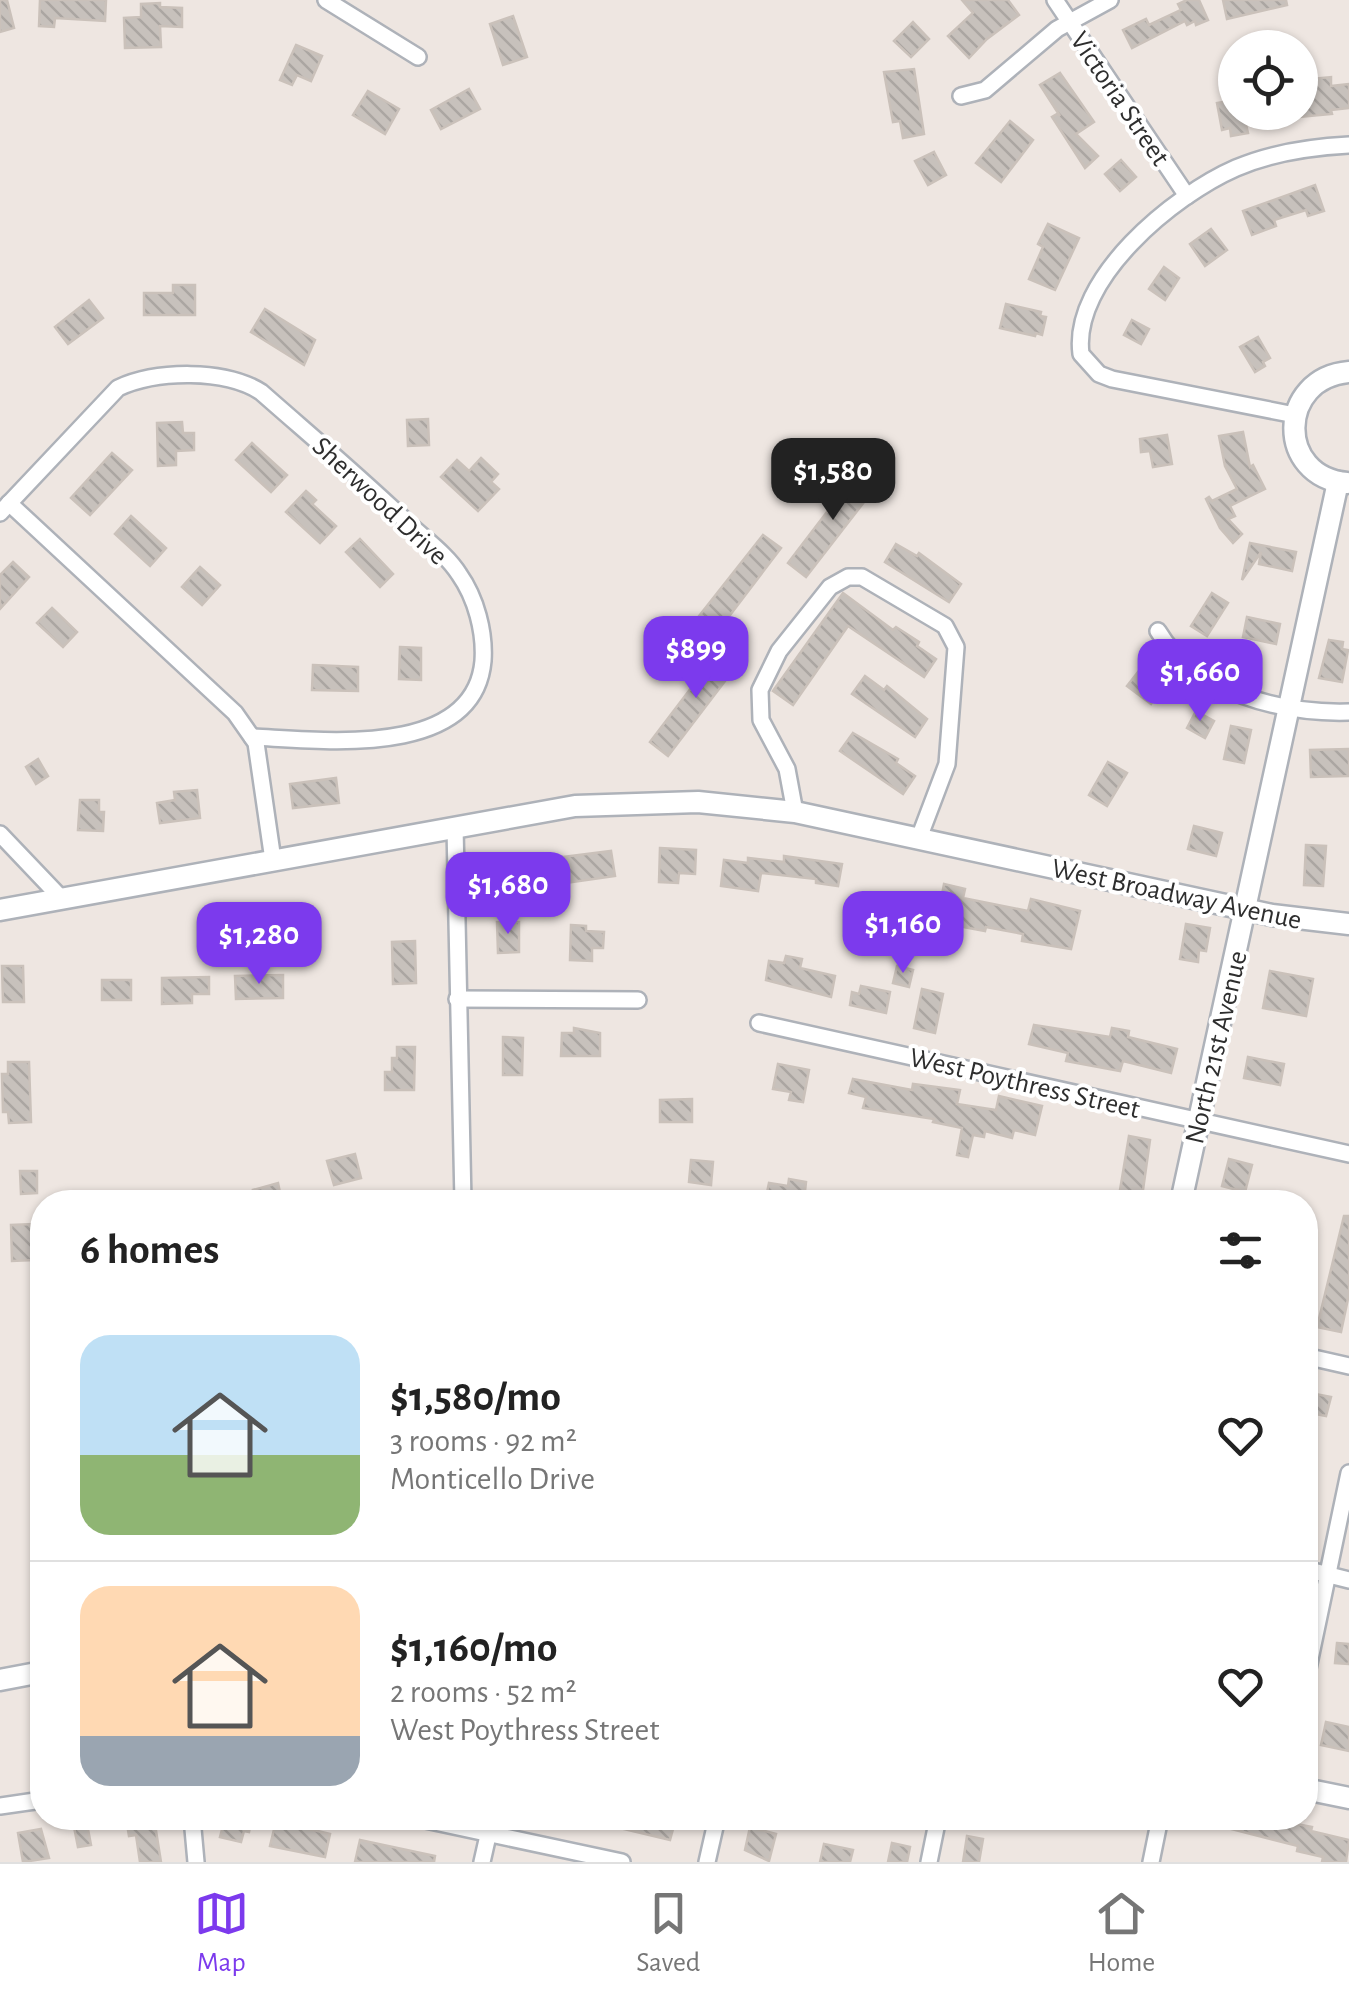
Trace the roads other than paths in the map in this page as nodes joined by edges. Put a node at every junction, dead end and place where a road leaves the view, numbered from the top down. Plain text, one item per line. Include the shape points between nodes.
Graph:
1 (326, 0) edge
2 (1055, 0) edge
3 (1110, 0) edge
4 (1070, 21) junction
5 (418, 57) dead end
6 (961, 96) dead end
7 (1349, 146) edge
8 (1188, 196) junction
9 (1349, 372) edge
10 (1295, 416) junction
11 (1344, 482) edge
12 (4, 508) edge
13 (1158, 631) dead end
14 (1290, 707) junction
15 (1349, 712) edge
16 (252, 737) junction
17 (795, 812) junction
18 (454, 827) junction
19 (0, 834) edge
20 (919, 838) junction
21 (273, 860) junction
22 (62, 898) junction
23 (1246, 909) junction
24 (0, 910) edge
25 (1349, 924) edge
26 (457, 1000) junction
27 (638, 1000) dead end
28 (759, 1023) dead end
29 (1199, 1120) junction
30 (1349, 1154) edge
31 (463, 1190) edge
32 (1184, 1190) edge
33 (1318, 1359) edge
34 (1349, 1366) edge
35 (1349, 1473) edge
36 (1318, 1572) edge
37 (1328, 1575) junction
38 (1349, 1580) edge
39 (1318, 1622) edge
40 (30, 1674) edge
41 (0, 1680) edge
42 (1318, 1792) edge
43 (1349, 1798) edge
44 (30, 1802) edge
45 (0, 1806) edge
46 (193, 1830) edge
47 (490, 1830) edge
48 (509, 1830) edge
49 (714, 1830) edge
50 (936, 1830) edge
51 (1158, 1830) edge
52 (196, 1862) edge
53 (482, 1862) edge
54 (622, 1862) edge
55 (707, 1862) edge
56 (929, 1862) edge
57 (1151, 1862) edge

1 - 5 street
2 - 4 street, Victoria Street
3 - 4 street
4 - 6 street via 985,90
4 - 8 street, Victoria Street
7 - 8 street via 1260,159
8 - 10 street via 1106,275 1081,322 1081,354 1112,379
9 - 10 main road via 1318,382
10 - 11 main road via 1302,458 1324,477
11 - 14 main road, North 21st Avenue
12 - 16 street, Sherwood Drive via 235,713
12 - 16 street, Sherwood Drive via 118,388 140,380 221,376 262,392 457,570 477,613 484,656 471,695 447,719 376,739
13 - 14 street via 1178,660 1201,676
14 - 15 street
14 - 23 main road, North 21st Avenue
16 - 21 street
17 - 18 main road, West Broadway Avenue via 620,802
17 - 20 main road, West Broadway Avenue
17 - 20 street via 786,769 762,720 760,690 779,651 830,587 862,578 945,626 956,647 949,756
18 - 21 main road, West Broadway Avenue
18 - 26 street
19 - 22 street
20 - 23 main road, West Broadway Avenue
21 - 22 main road, West Broadway Avenue
22 - 24 main road, West Broadway Avenue
23 - 25 main road, West Broadway Avenue
23 - 29 main road, North 21st Avenue
26 - 27 street
26 - 31 street
28 - 29 street, West Poythress Street
29 - 30 street, West Poythress Street
29 - 32 main road, North 21st Avenue
33 - 34 street
35 - 37 street
36 - 37 street
37 - 38 street
37 - 39 street
40 - 41 main road
42 - 43 main road
44 - 45 street
46 - 52 street
47 - 53 street
48 - 54 street
49 - 55 street
50 - 56 street
51 - 57 street

